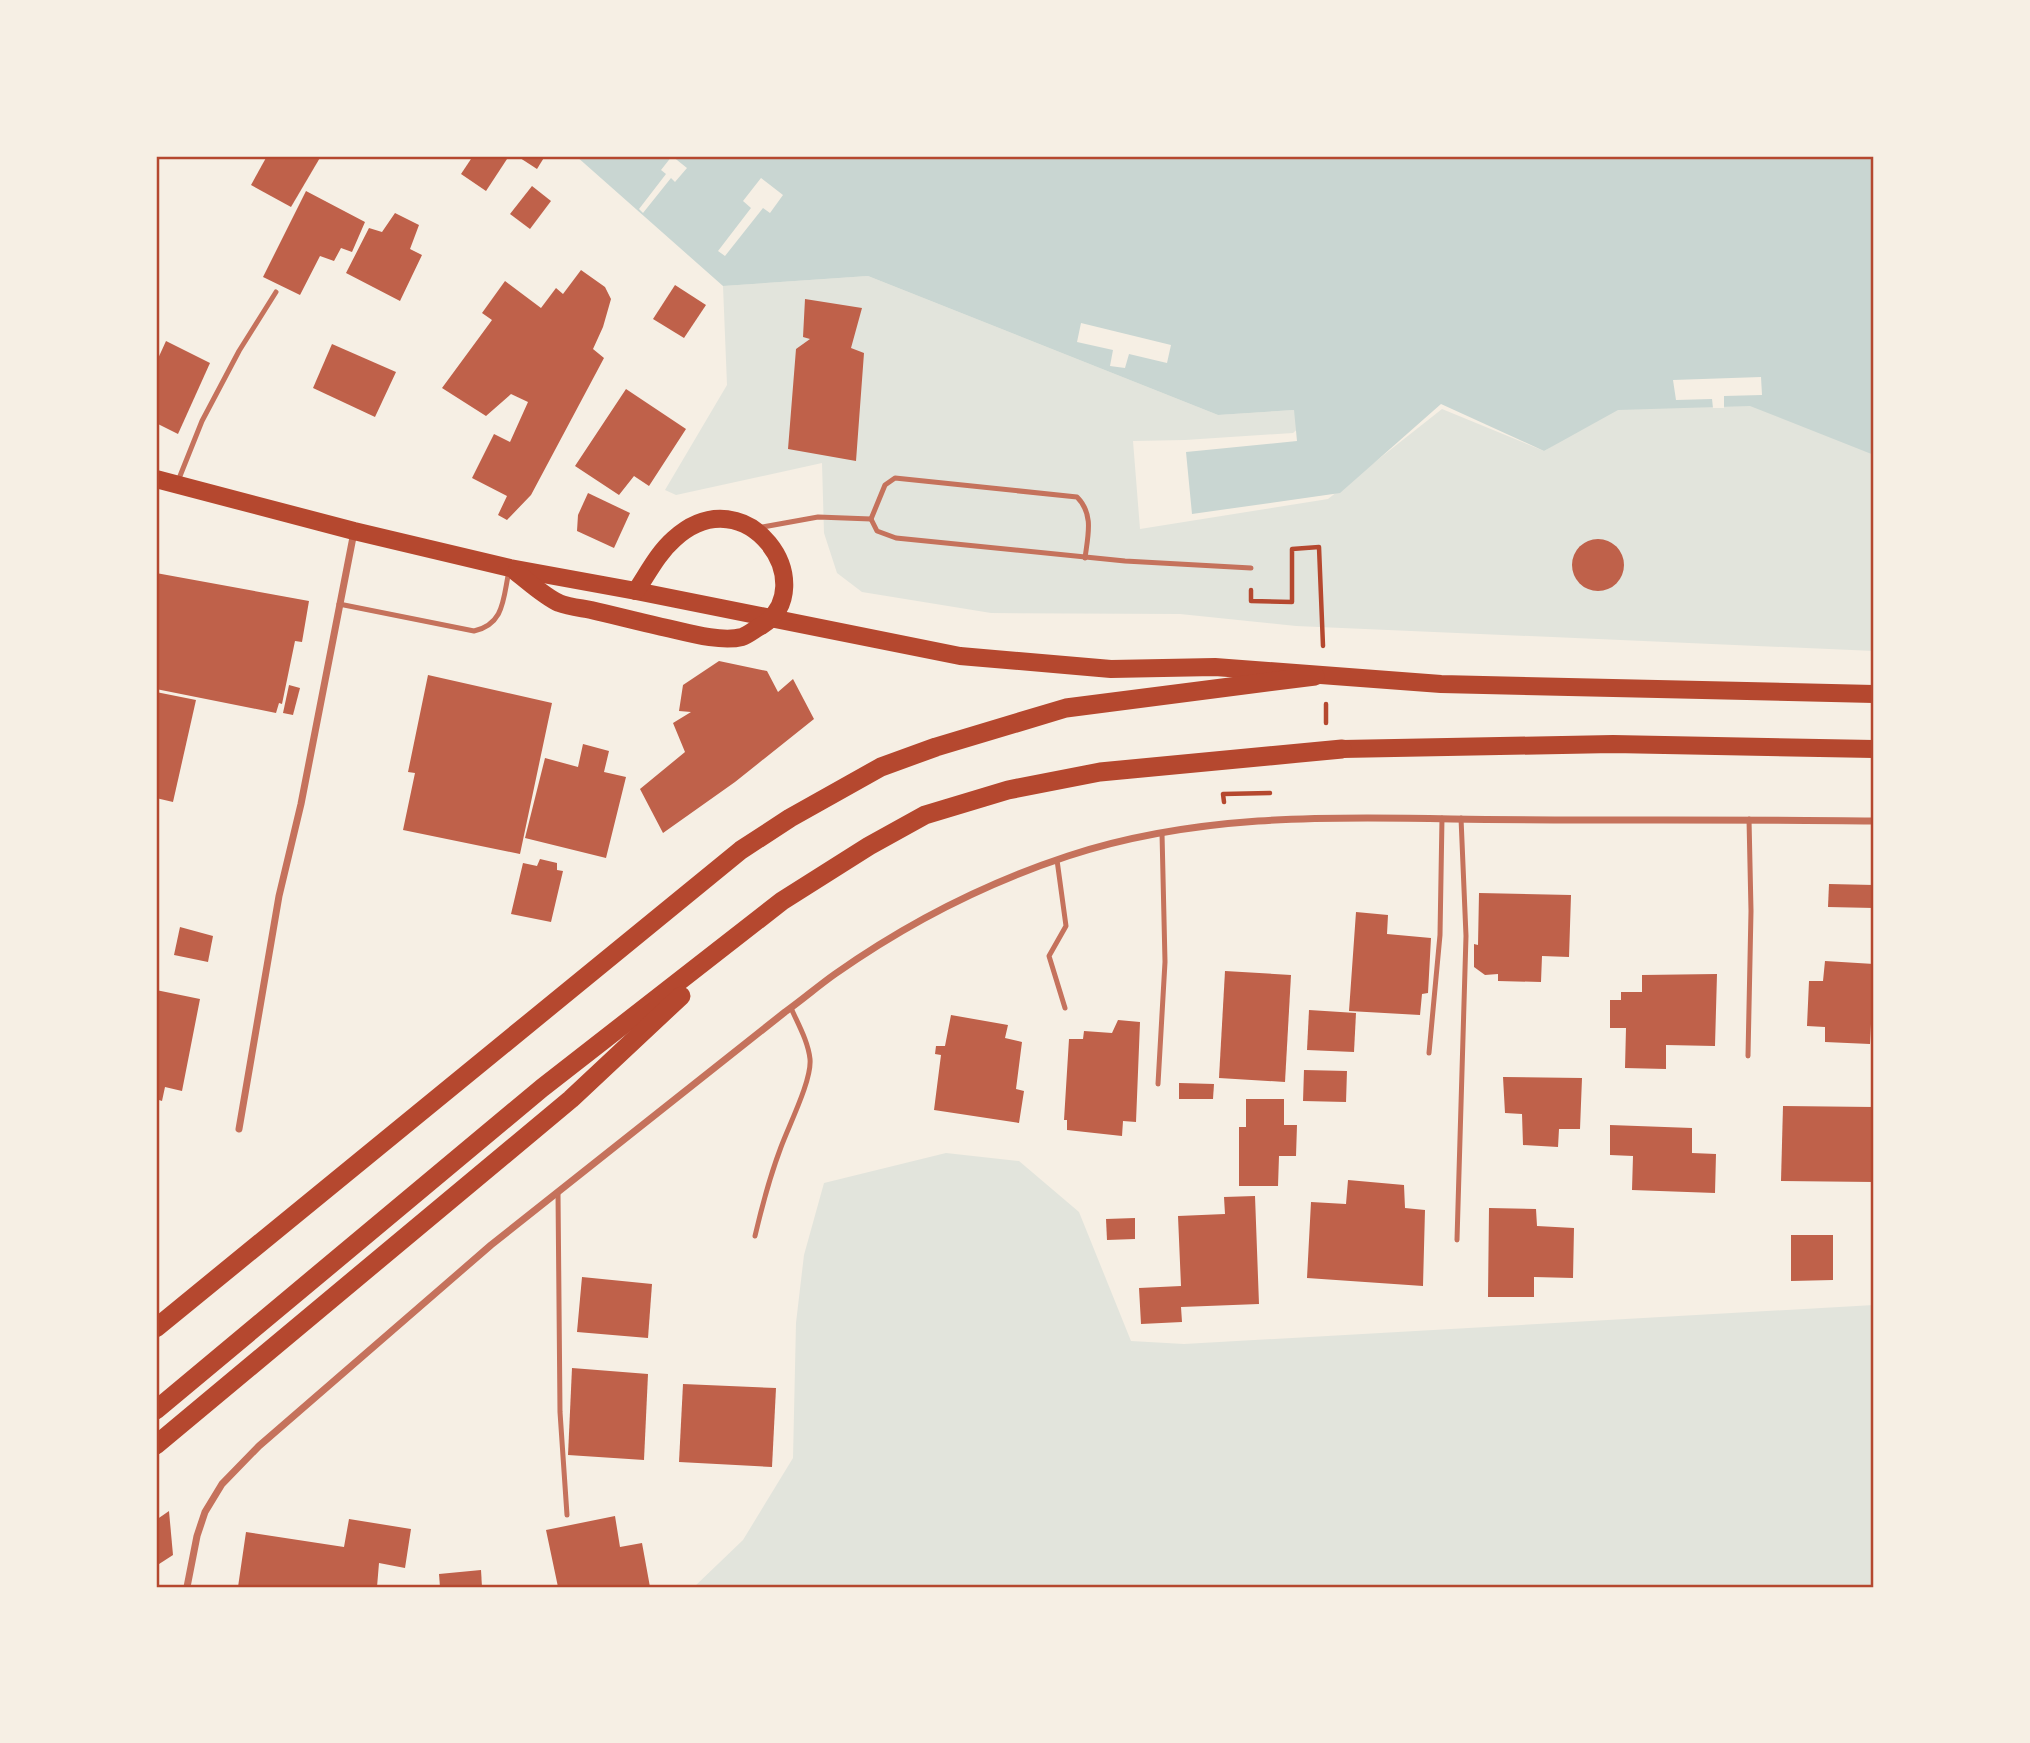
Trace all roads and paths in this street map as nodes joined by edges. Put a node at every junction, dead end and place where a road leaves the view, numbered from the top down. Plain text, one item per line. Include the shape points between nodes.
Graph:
1 (276, 292) dead end
2 (156, 479) edge
3 (177, 484) junction
4 (871, 519) junction
5 (754, 528) junction
6 (354, 531) junction
7 (1085, 558) junction
8 (510, 568) junction
9 (1251, 568) dead end
10 (1321, 589) dead end
11 (636, 591) junction
12 (1251, 601) dead end
13 (339, 604) junction
14 (773, 618) junction
15 (1315, 676) junction
16 (1874, 694) edge
17 (1342, 750) joint
18 (1874, 750) edge
19 (1441, 818) junction
20 (1461, 818) junction
21 (1749, 819) junction
22 (1874, 821) edge
23 (1162, 833) junction
24 (1057, 860) junction
25 (800, 890) junction
26 (791, 1008) junction
27 (1065, 1008) dead end
28 (1429, 1053) dead end
29 (1748, 1056) dead end
30 (1158, 1084) dead end
31 (239, 1129) dead end
32 (558, 1192) junction
33 (755, 1236) dead end
34 (1457, 1240) dead end
35 (156, 1328) edge
36 (156, 1410) edge
37 (156, 1446) edge
38 (567, 1515) dead end
39 (187, 1587) edge

1 - 3 lane via 202,421
2 - 3 main road
3 - 6 main road
4 - 5 lane via 818,517
4 - 7 lane via 877,531 896,538
4 - 7 lane via 885,485 895,478 1077,497 1086,506 1089,521
5 - 11 main road via 725,520 689,528 673,539
5 - 14 main road via 774,548 782,567 783,594
6 - 8 main road
6 - 13 street
7 - 9 lane
8 - 11 main road
8 - 13 lane via 499,617 489,628 474,631
8 - 14 main road via 560,603 707,637 743,637
10 - 12 path via 1319,547 1292,549 1292,602
11 - 14 main road
13 - 31 street via 279,896
14 - 15 main road via 960,656 1111,669 1216,667
15 - 16 main road via 1441,684
15 - 35 highway via 1066,708 881,767 790,818 730,859
17 - 18 main road via 1613,744
17 - 25 highway via 1100,772 1008,790 925,815
19 - 20 street
19 - 23 street via 1279,819
19 - 28 lane via 1440,935
20 - 21 street
20 - 34 lane via 1466,936
21 - 22 street
21 - 29 lane
23 - 24 street via 1120,840
23 - 30 lane via 1165,962
24 - 26 street via 934,914 834,975
24 - 27 lane via 1066,926 1049,956
25 - 36 highway via 542,1088
25 - 37 highway via 571,1099
26 - 32 street
26 - 33 lane via 807,1044 809,1074 780,1149
32 - 38 lane via 560,1412
32 - 39 street via 391,1330 222,1484 205,1512

